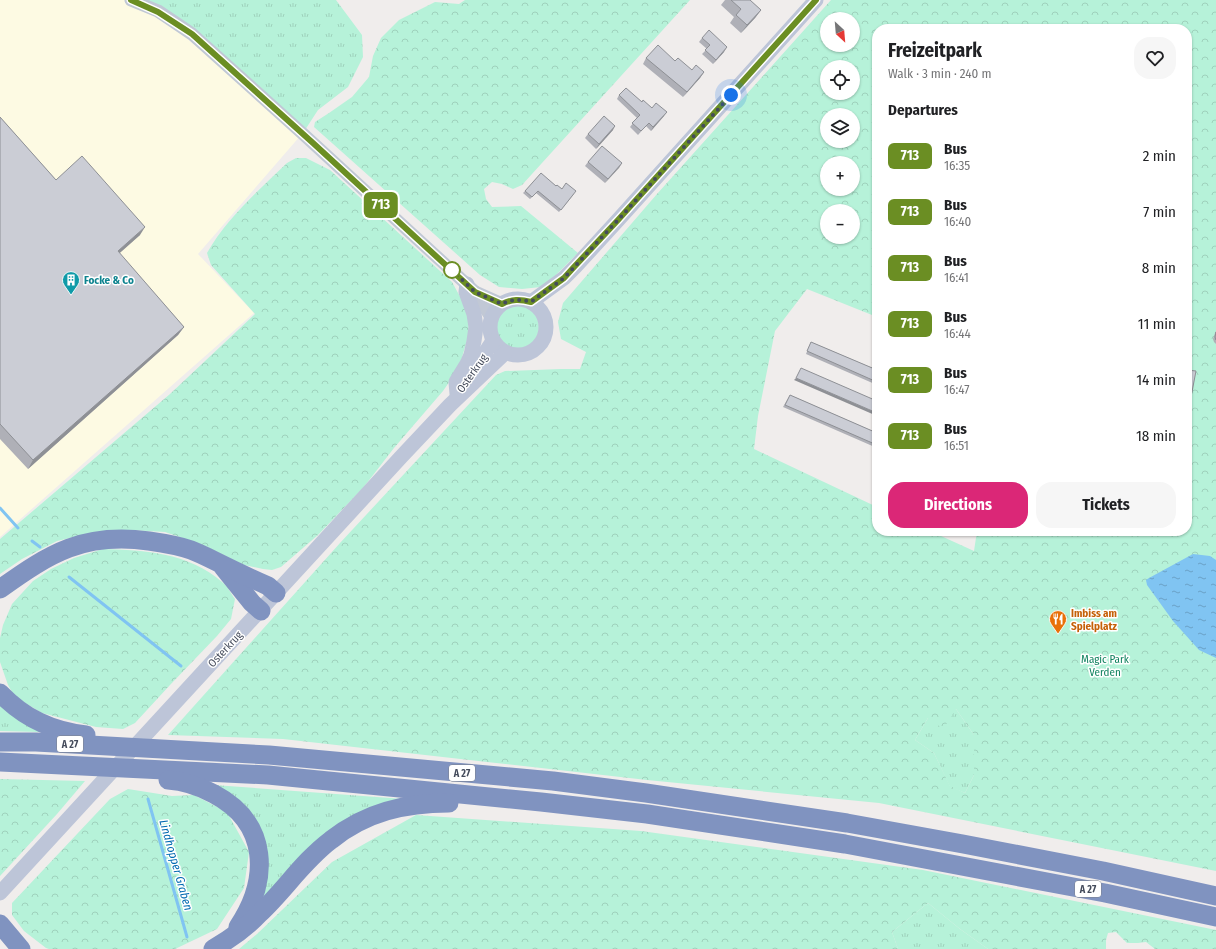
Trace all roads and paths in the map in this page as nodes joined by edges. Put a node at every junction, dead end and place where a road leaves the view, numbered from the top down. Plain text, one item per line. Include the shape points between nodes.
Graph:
1 (131, 0) edge
2 (816, 0) edge
3 (564, 278) junction
4 (471, 288) junction
5 (531, 302) junction
6 (502, 304) junction
7 (542, 314) junction
8 (491, 318) junction
9 (493, 341) junction
10 (505, 352) junction
11 (454, 400) junction
12 (221, 564) junction
13 (18, 576) junction
14 (0, 589) edge
15 (276, 593) junction
16 (0, 605) edge
17 (260, 610) junction
18 (0, 693) edge
19 (0, 742) edge
20 (140, 748) junction
21 (0, 762) edge
22 (107, 767) junction
23 (529, 801) junction
24 (0, 893) edge
25 (1216, 896) edge
26 (1216, 917) edge
27 (0, 924) edge
28 (230, 938) junction
29 (0, 945) edge
30 (11, 949) edge
31 (21, 949) edge
32 (213, 949) edge

1 - 4 street via 158,12 192,34
2 - 3 main road
3 - 5 main road
3 - 7 main road
4 - 6 street
4 - 8 street
4 - 11 main road via 466,292 474,314 474,341 471,355 456,382
5 - 6 main road via 515,299
5 - 7 main road
6 - 8 main road
7 - 10 main road, Osterkrug via 546,325 538,347 532,352 519,355
8 - 9 main road, Osterkrug via 490,334
9 - 10 main road, Osterkrug
9 - 11 main road, Osterkrug
10 - 11 main road, Osterkrug
11 - 15 main road, Osterkrug
12 - 13 highway via 191,550 170,545 136,539 115,539 92,541 71,547 51,555
12 - 15 highway via 268,586
12 - 17 highway
13 - 14 highway
13 - 16 highway
15 - 17 main road, Osterkrug
17 - 24 main road, Osterkrug
18 - 20 highway via 11,705 33,720 72,733 123,738
19 - 20 highway, A 27
20 - 25 highway, A 27 via 269,755 553,781 653,794 847,823 963,844
21 - 22 highway, A 27
22 - 23 highway, A 27 via 268,775
22 - 28 highway via 124,777 172,780 200,787 226,801 244,818 257,844 260,857 259,876 249,908
23 - 26 highway, A 27 via 663,817 845,844 1105,893
23 - 28 highway via 512,808 432,803 390,809 371,816 330,840 260,914
27 - 31 highway
28 - 32 highway
29 - 30 highway

